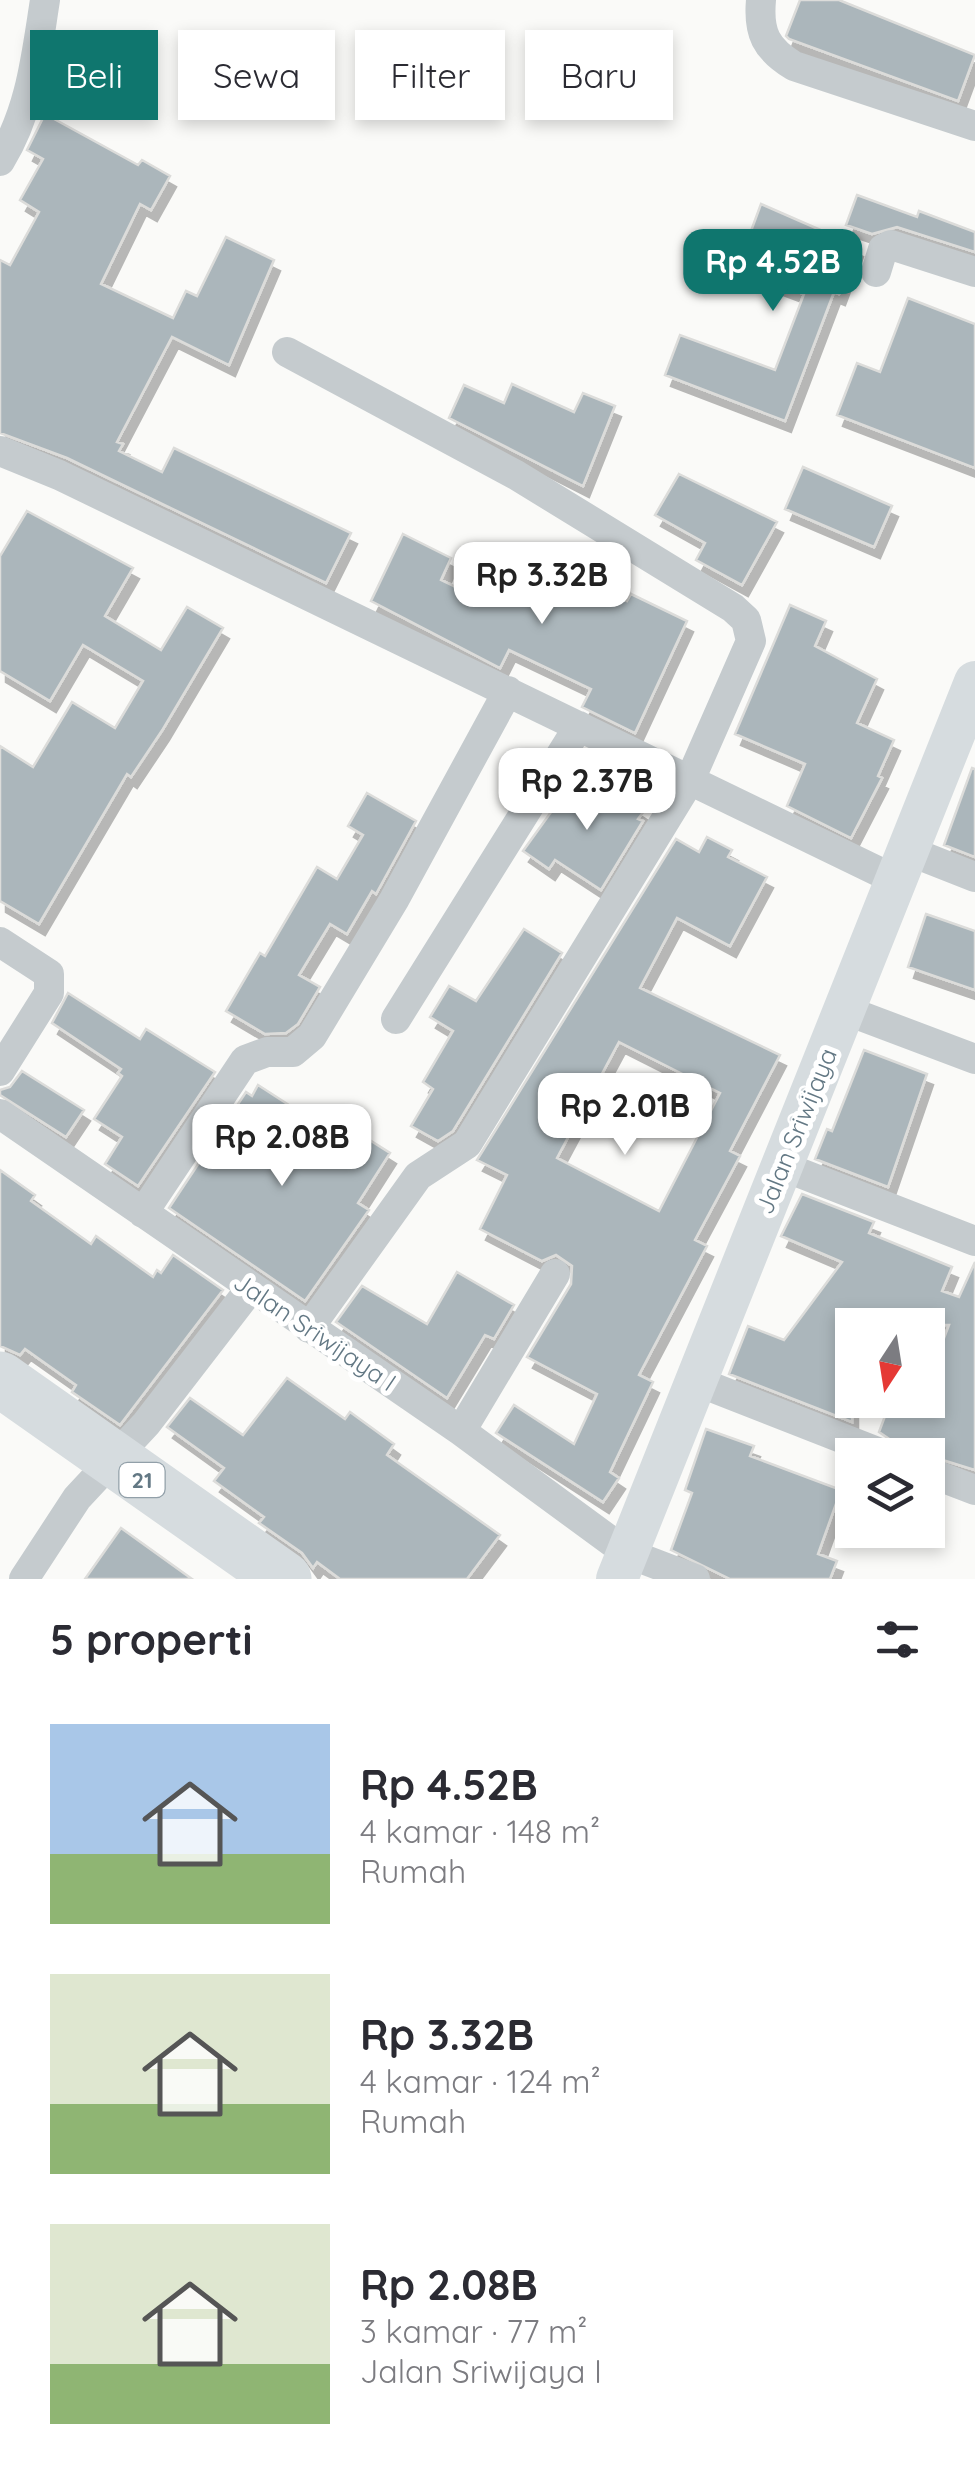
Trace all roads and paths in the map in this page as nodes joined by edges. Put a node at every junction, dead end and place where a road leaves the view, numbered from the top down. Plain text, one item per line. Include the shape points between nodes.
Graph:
1 (45, 0) edge
2 (762, 0) edge
3 (975, 126) edge
4 (0, 161) edge
5 (876, 272) dead end
6 (975, 272) edge
7 (288, 352) dead end
8 (0, 451) edge
9 (508, 691) junction
10 (972, 698) edge
11 (579, 726) junction
12 (690, 780) junction
13 (903, 866) junction
14 (975, 876) edge
15 (0, 942) edge
16 (845, 1010) junction
17 (396, 1019) dead end
18 (975, 1059) edge
19 (0, 1071) edge
20 (0, 1114) edge
21 (782, 1166) junction
22 (143, 1213) junction
23 (975, 1241) edge
24 (555, 1274) dead end
25 (251, 1288) junction
26 (309, 1328) junction
27 (0, 1379) edge
28 (696, 1381) junction
29 (461, 1431) junction
30 (842, 1438) edge
31 (114, 1460) junction
32 (945, 1479) edge
33 (975, 1490) edge
34 (622, 1566) edge
35 (24, 1579) edge
36 (284, 1579) edge
37 (694, 1579) edge

1 - 4 street via 30,96
2 - 3 street via 763,38 794,66
5 - 6 street via 882,249 891,244
7 - 12 street via 638,546 746,620 746,656
8 - 9 street
9 - 11 street
9 - 22 street via 312,1036 293,1052 245,1060
10 - 13 street, Jalan Sriwijaya
11 - 12 street
11 - 17 street
12 - 13 street
12 - 26 street via 467,1144 418,1176
13 - 14 street
13 - 16 street, Jalan Sriwijaya
15 - 19 street via 49,974 51,986
16 - 18 street
16 - 21 street, Jalan Sriwijaya
20 - 22 street, Jalan Sriwijaya I
21 - 23 street
21 - 28 street, Jalan Sriwijaya
22 - 25 street, Jalan Sriwijaya I
24 - 29 street
25 - 26 street, Jalan Sriwijaya I
25 - 31 street
26 - 29 street, Jalan Sriwijaya I
27 - 31 highway, 21
28 - 30 street
28 - 34 street, Jalan Sriwijaya
29 - 34 street, Jalan Sriwijaya I
31 - 35 street via 77,1498
31 - 36 highway, 21
32 - 33 street
34 - 37 street, Jalan Sriwijaya I

